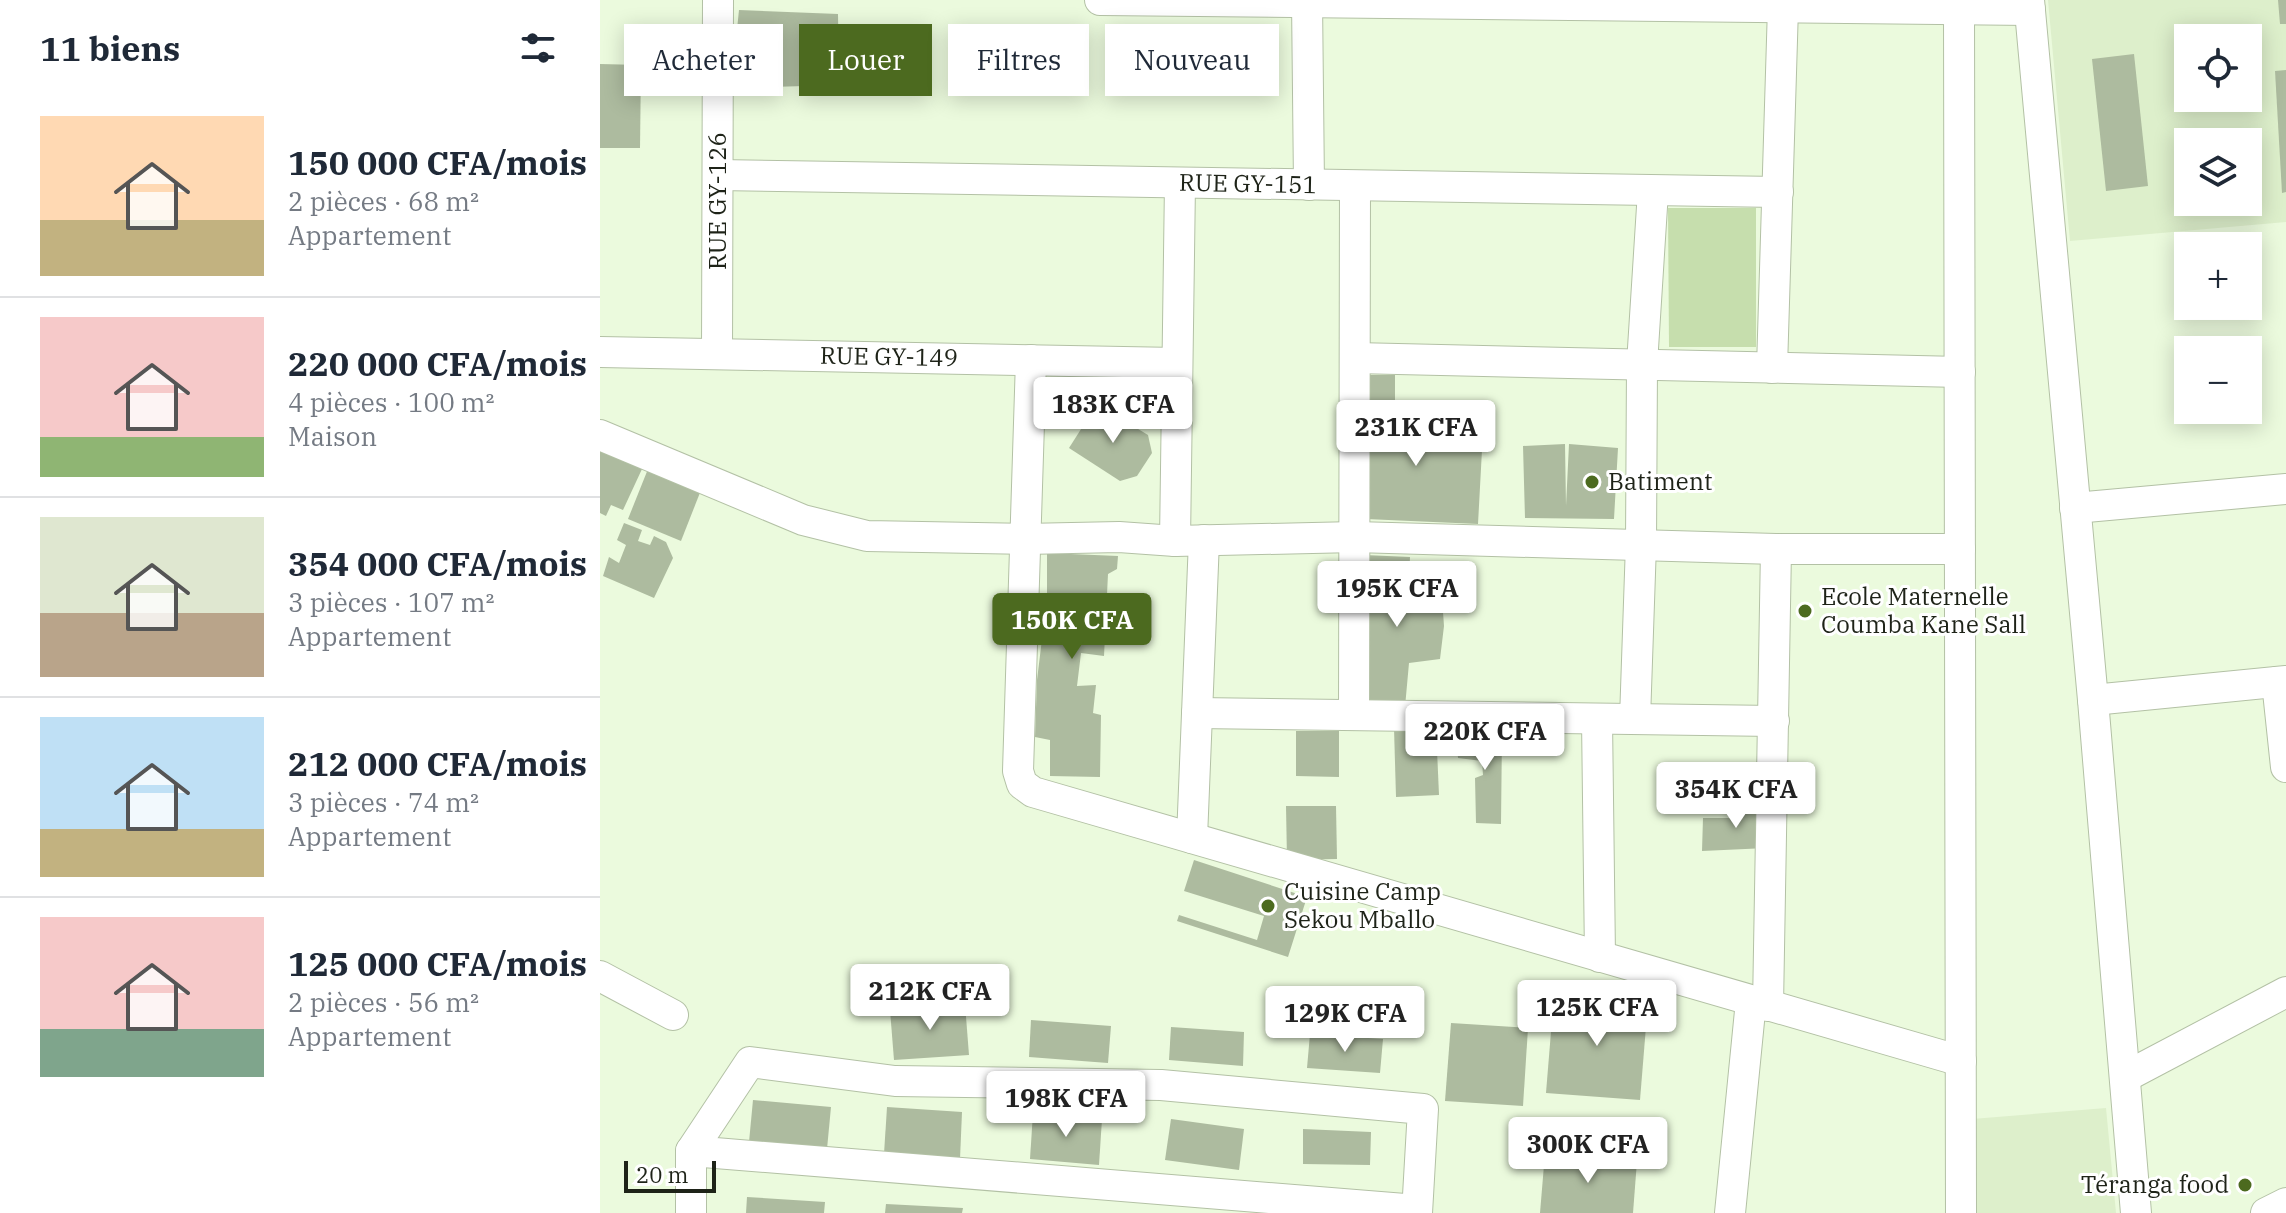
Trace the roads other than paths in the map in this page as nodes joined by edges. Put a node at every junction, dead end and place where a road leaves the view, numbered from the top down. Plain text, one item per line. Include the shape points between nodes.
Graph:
1 (718, 0) edge
2 (1100, 0) edge
3 (1307, 1) edge
4 (2029, 5) edge
5 (1783, 7) junction
6 (1959, 9) junction
7 (718, 175) junction
8 (1180, 183) junction
9 (1309, 185) junction
10 (1355, 186) junction
11 (1653, 191) junction
12 (1778, 192) junction
13 (600, 352) edge
14 (717, 354) junction
15 (1355, 358) junction
16 (1031, 360) junction
17 (1177, 363) junction
18 (1642, 364) junction
19 (1772, 368) junction
20 (1960, 372) junction
21 (600, 435) edge
22 (2286, 489) edge
23 (2075, 508) junction
24 (1355, 537) junction
25 (1025, 539) junction
26 (1190, 540) junction
27 (1641, 544) junction
28 (1776, 549) junction
29 (1960, 549) junction
30 (2282, 682) edge
31 (2093, 700) junction
32 (1197, 713) junction
33 (1354, 715) junction
34 (1597, 719) junction
35 (1635, 719) junction
36 (1774, 721) junction
37 (2286, 767) edge
38 (1192, 838) junction
39 (1600, 957) junction
40 (600, 976) edge
41 (2286, 992) edge
42 (1760, 1003) junction
43 (673, 1015) dead end
44 (1961, 1061) junction
45 (2125, 1077) junction
46 (691, 1151) junction
47 (2286, 1203) edge
48 (1417, 1211) edge
49 (691, 1213) edge
50 (1730, 1213) edge
51 (1961, 1213) edge
52 (2136, 1213) edge
53 (2266, 1213) edge

1 - 7 street, RUE GY-126
2 - 3 street
3 - 5 street
3 - 9 street
4 - 6 street
4 - 23 street
5 - 6 street
5 - 12 street
6 - 20 street
7 - 8 street, RUE GY-151
7 - 14 street, RUE GY-126
8 - 9 street, RUE GY-151
8 - 17 street
9 - 10 street, RUE GY-151
10 - 11 street, RUE GY-151
10 - 15 street
11 - 12 street, RUE GY-151
11 - 18 street
12 - 19 street
13 - 14 street, RUE GY-149
14 - 16 street, RUE GY-149
15 - 18 street
15 - 24 street
16 - 17 street, RUE GY-149
16 - 25 street
17 - 26 street
18 - 19 street
18 - 27 street
19 - 20 street
20 - 29 street
21 - 25 street via 803,520 867,536
22 - 23 street
23 - 31 street
24 - 26 street
24 - 27 street
24 - 33 street
25 - 26 street
25 - 38 street via 1018,771 1022,784 1033,792
26 - 32 street
27 - 28 street
27 - 35 street
28 - 29 street
28 - 36 street
29 - 44 street
30 - 31 street
30 - 37 street
31 - 45 street
32 - 33 street
32 - 38 street
33 - 34 street
34 - 35 street
34 - 39 street
35 - 36 street
36 - 42 street
38 - 39 street
39 - 42 street
40 - 43 street
41 - 45 street
42 - 44 street
42 - 50 street
44 - 51 street
45 - 52 street
46 - 48 street
46 - 48 street via 750,1062 895,1081 1161,1085 1423,1109
46 - 49 street
47 - 53 street

